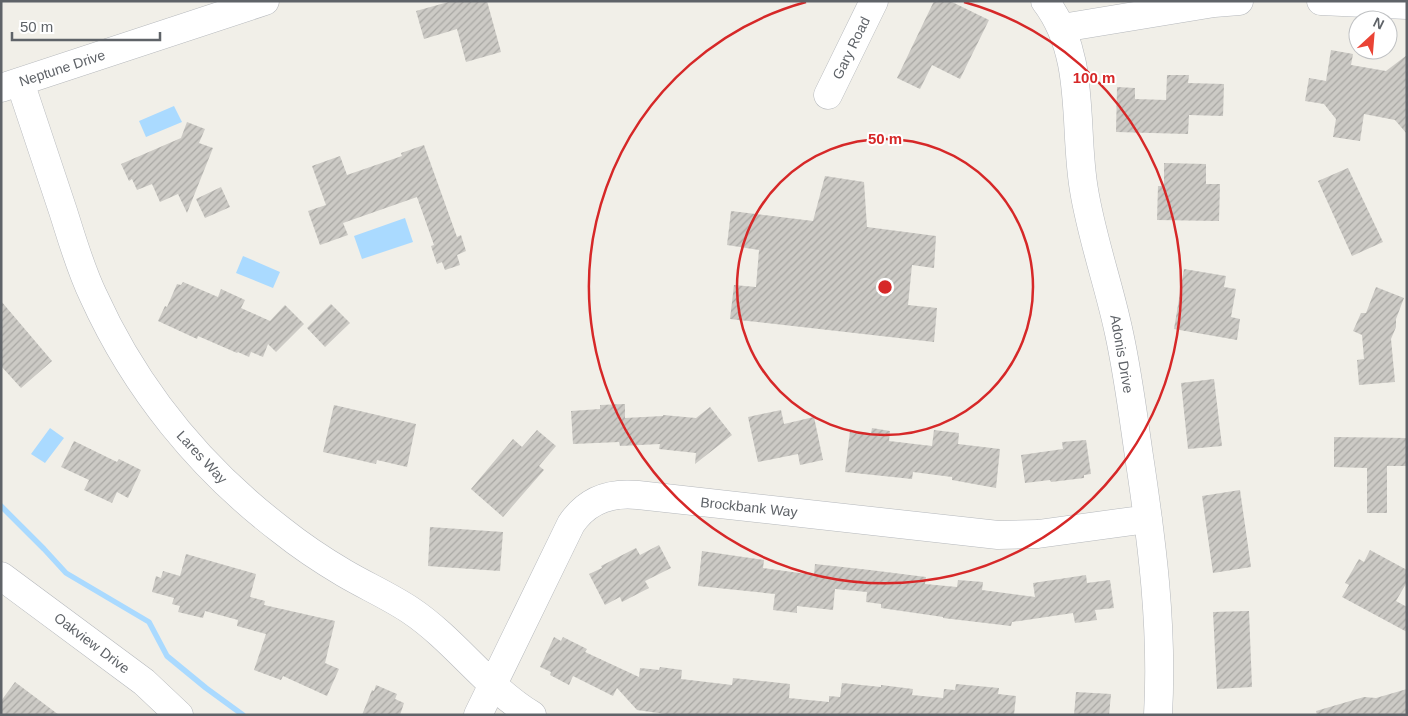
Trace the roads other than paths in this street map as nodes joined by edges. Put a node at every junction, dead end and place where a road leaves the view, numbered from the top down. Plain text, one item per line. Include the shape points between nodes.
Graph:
1 (265, 1) edge
2 (874, 1) edge
3 (1046, 1) edge
4 (1239, 1) edge
5 (1321, 1) edge
6 (1407, 5) edge
7 (234, 6) edge
8 (1062, 28) junction
9 (11, 85) edge
10 (828, 95) dead end
11 (1148, 519) junction
12 (1, 576) edge
13 (493, 684) junction
14 (179, 715) edge
15 (478, 715) edge
16 (532, 715) edge
17 (1158, 715) edge

1 - 7 street, Neptune Drive
2 - 10 street, Gary Road
3 - 8 street, Adonis Drive
4 - 8 street
5 - 6 street
7 - 9 street, Neptune Drive
8 - 11 street, Adonis Drive via 1076,93 1084,191 1120,335
9 - 13 street, Lares Way via 108,327 148,393 196,454 252,507 311,552 425,620
11 - 13 street, Brockbank Way via 1038,534 998,534 633,494 608,496 590,504 571,524
11 - 17 street, Adonis Drive via 1158,616
12 - 14 street, Oakview Drive via 121,663
13 - 15 street, Brockbank Way
13 - 16 street, Lares Way

